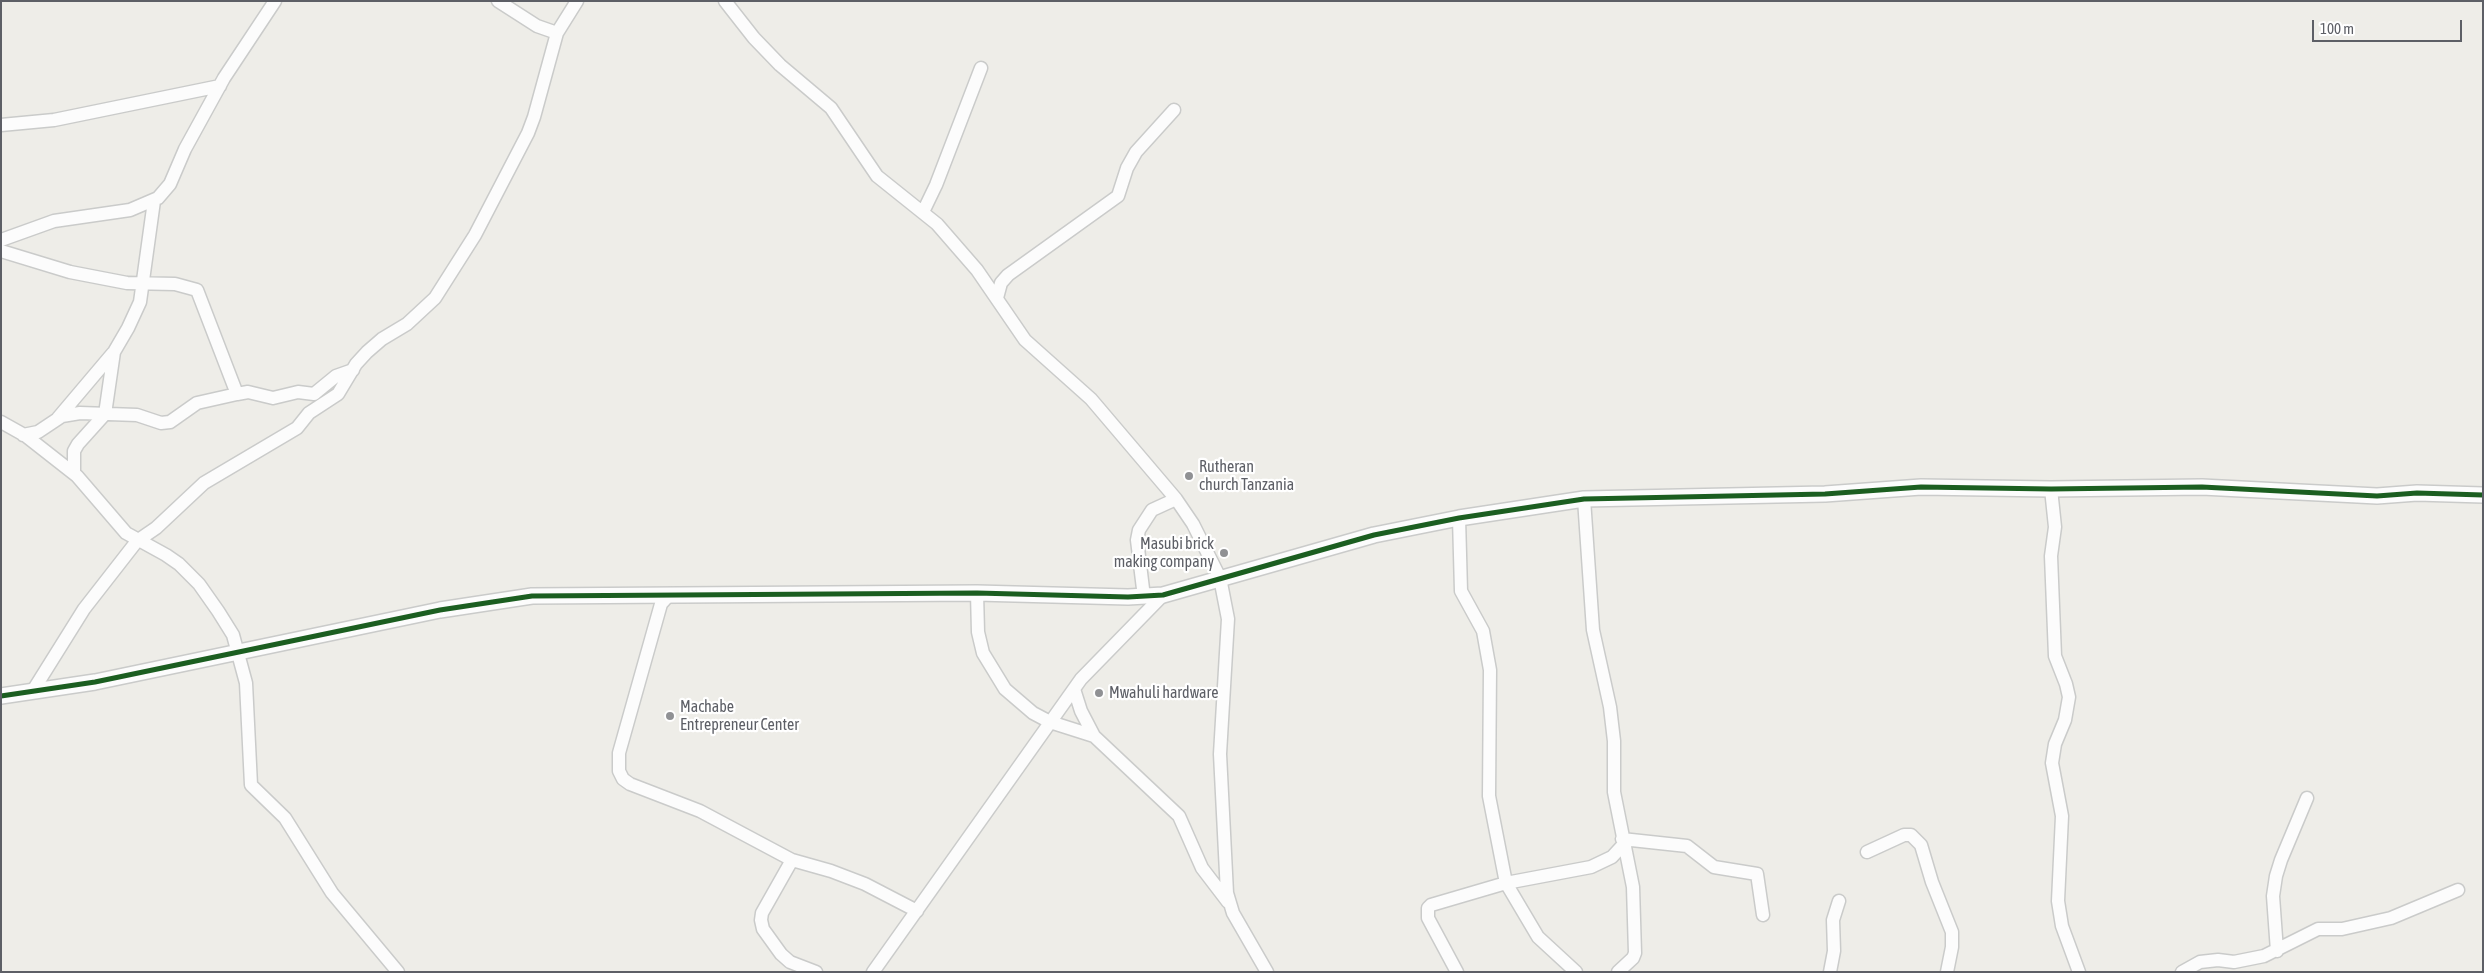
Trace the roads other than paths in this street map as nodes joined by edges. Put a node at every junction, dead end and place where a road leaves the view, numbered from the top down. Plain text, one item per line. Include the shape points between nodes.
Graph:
1 (275, 1) edge
2 (498, 1) edge
3 (577, 1) edge
4 (725, 1) edge
5 (557, 33) junction
6 (981, 68) dead end
7 (220, 86) junction
8 (1174, 110) dead end
9 (1, 125) edge
10 (154, 202) junction
11 (923, 212) junction
12 (1, 240) edge
13 (1, 251) edge
14 (143, 285) junction
15 (997, 298) junction
16 (114, 352) junction
17 (353, 370) junction
18 (237, 394) junction
19 (105, 414) junction
20 (58, 418) junction
21 (3, 424) edge
22 (23, 435) junction
23 (74, 473) junction
24 (2051, 489) junction
25 (2483, 494) edge
26 (1176, 499) junction
27 (1584, 499) junction
28 (1459, 518) junction
29 (137, 541) junction
30 (1220, 578) junction
31 (977, 593) junction
32 (670, 594) junction
33 (1163, 595) junction
34 (1144, 597) junction
35 (239, 650) junction
36 (34, 689) junction
37 (1074, 690) junction
38 (1, 696) edge
39 (1050, 722) junction
40 (1094, 736) junction
41 (2307, 798) dead end
42 (1623, 842) junction
43 (1867, 852) dead end
44 (792, 860) junction
45 (1506, 883) junction
46 (2458, 890) dead end
47 (1839, 901) dead end
48 (1230, 904) junction
49 (917, 910) junction
50 (1763, 915) dead end
51 (2276, 951) junction
52 (877, 970) edge
53 (398, 972) edge
54 (816, 972) edge
55 (1267, 972) edge
56 (1457, 972) edge
57 (1576, 972) edge
58 (1618, 972) edge
59 (1830, 972) edge
60 (1947, 972) edge
61 (2079, 972) edge
62 (2182, 972) edge

1 - 7 street
2 - 5 street via 537,26
3 - 5 street
4 - 11 street via 780,65 831,108 877,176
5 - 17 street via 528,133 452,273 426,308 377,343 360,358
6 - 11 street
7 - 9 street via 54,120
7 - 10 street via 185,149 170,184
8 - 15 street via 1136,152 1118,196 1008,275
10 - 12 street via 122,212 54,221
10 - 14 street
11 - 15 street via 978,270
13 - 14 street via 70,272
14 - 16 street via 136,313
14 - 18 street via 175,284 198,290
15 - 26 street via 1029,345 1091,400
16 - 19 street
16 - 20 street
17 - 18 street via 336,376 314,394 298,392 273,398 248,392
17 - 29 street via 338,394 309,413 294,430 204,484
18 - 19 street via 197,403 166,423 137,415
19 - 20 street via 80,413
19 - 23 street via 74,451
20 - 22 street via 38,432
21 - 22 street
22 - 23 street
23 - 29 street via 118,525
24 - 25 street via 2202,487 2377,496
24 - 27 street via 1921,487 1825,494
24 - 61 street via 2055,527 2051,556 2055,656 2068,697 2066,720 2055,744 2052,763 2062,816 2058,900 2062,926
26 - 30 street via 1193,524
26 - 34 street via 1152,510 1139,530 1137,540
27 - 28 street
27 - 42 street via 1589,594 1610,707 1614,792
28 - 30 street via 1374,535
28 - 45 street via 1461,591 1483,632 1490,670 1489,796
29 - 35 street via 174,560 198,584 233,635
29 - 36 street via 84,609
30 - 33 street
30 - 48 street via 1228,619 1220,754 1223,843
31 - 32 street
31 - 34 street
31 - 39 street via 978,632 987,662 1005,689 1020,704
32 - 35 street via 532,596 440,610
32 - 44 street via 661,604 619,753 620,775 630,784 700,811
33 - 34 street
33 - 37 street via 1120,636
35 - 36 street via 96,682
35 - 53 street via 246,683 251,785 285,818 332,893
36 - 38 street
37 - 39 street
37 - 40 street
39 - 40 street
39 - 49 street
40 - 48 street via 1179,816 1202,868
41 - 51 street via 2276,876 2273,896
42 - 45 street via 1612,857 1591,867
42 - 50 street via 1687,846 1714,867 1757,874
42 - 58 street via 1633,887 1635,944 1633,958
43 - 60 street via 1904,835 1912,836 1921,845 1952,932
44 - 49 street via 866,884
44 - 54 street via 762,912 761,920 763,929 781,954 790,962
45 - 56 street via 1428,908 1428,918
45 - 57 street via 1538,937
46 - 51 street via 2391,918 2342,929 2318,929
47 - 59 street via 1833,920 1834,955
48 - 55 street
49 - 52 street
51 - 62 street via 2234,962 2200,962

